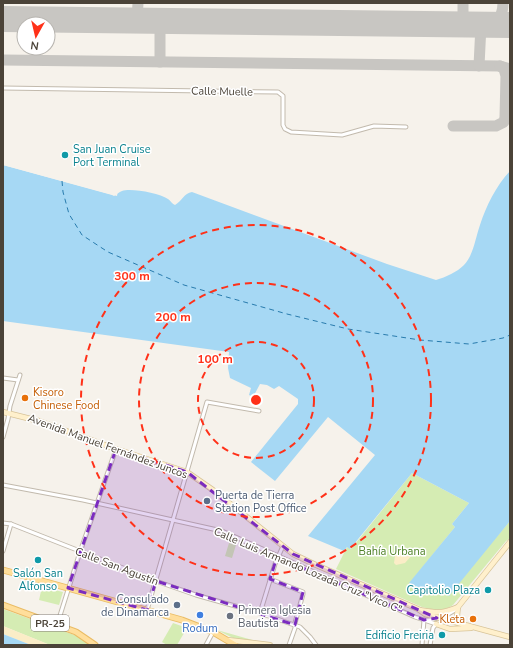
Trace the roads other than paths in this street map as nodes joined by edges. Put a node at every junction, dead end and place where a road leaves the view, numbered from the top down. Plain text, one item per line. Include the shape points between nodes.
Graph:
1 (3, 88) edge
2 (406, 127) dead end
3 (20, 375) dead end
4 (3, 378) edge
5 (18, 380) junction
6 (259, 410) dead end
7 (3, 412) edge
8 (9, 413) junction
9 (3, 437) edge
10 (116, 449) junction
11 (186, 472) junction
12 (3, 485) edge
13 (97, 503) junction
14 (172, 520) junction
15 (3, 523) edge
16 (11, 524) junction
17 (510, 542) edge
18 (283, 546) junction
19 (3, 551) edge
20 (80, 552) junction
21 (278, 557) junction
22 (3, 570) edge
23 (270, 579) junction
24 (156, 581) junction
25 (68, 588) junction
26 (3, 605) edge
27 (458, 607) junction
28 (147, 610) junction
29 (418, 610) junction
30 (260, 613) junction
31 (437, 618) junction
32 (424, 620) junction
33 (436, 624) junction
34 (463, 624) junction
35 (295, 625) junction
36 (57, 626) junction
37 (476, 628) junction
38 (213, 632) junction
39 (510, 637) edge
40 (226, 640) junction
41 (95, 645) edge
42 (206, 645) edge
43 (236, 645) edge
44 (270, 645) edge
45 (290, 645) edge
46 (316, 645) edge
47 (422, 645) edge
48 (430, 645) edge

1 - 2 street, Calle Muelle via 278,92 283,96 283,125 290,132 342,135 374,126
3 - 5 street
4 - 5 street
5 - 8 street
6 - 11 street via 207,402
7 - 8 main road, Avenida Manuel Fernández Juncos
8 - 9 street
8 - 10 main road, Avenida Manuel Fernández Juncos
10 - 11 main road, Avenida Manuel Fernández Juncos
10 - 13 street
11 - 14 street
11 - 18 main road, Avenida Manuel Fernández Juncos
12 - 13 street, Calle Luis Armando Lozada Cruz "Vico C"
13 - 14 street, Calle Luis Armando Lozada Cruz "Vico C"
13 - 20 street
14 - 21 street, Calle Luis Armando Lozada Cruz "Vico C" via 222,531
14 - 24 street
15 - 16 street, Calle San Agustín
16 - 19 street
16 - 20 street, Calle San Agustín
17 - 27 main road
18 - 21 street
18 - 29 main road, Avenida Manuel Fernández Juncos via 316,565
20 - 24 street, Calle San Agustín
20 - 25 street
21 - 23 street
21 - 32 street, Calle Luis Armando Lozada Cruz "Vico C"
22 - 25 main road
23 - 30 street
23 - 35 street via 303,592
24 - 28 street
24 - 30 street, Calle San Agustín
25 - 28 main road
25 - 36 street
26 - 36 main road, PR-25
27 - 29 main road via 438,613
27 - 31 street via 453,612
27 - 34 main road via 457,616
28 - 38 main road via 184,620
29 - 31 main road, Avenida Manuel Fernández Juncos
30 - 35 street, Calle San Agustín
31 - 32 street
31 - 34 main road, Avenida Manuel Fernández Juncos
32 - 33 street, Calle Luis Armando Lozada Cruz "Vico C"
32 - 47 street
33 - 37 main road via 450,628
33 - 48 street
34 - 37 main road, Avenida Manuel Fernández Juncos
35 - 45 street
35 - 46 street, Calle San Agustín via 303,629
36 - 41 main road, PR-25 via 76,632
37 - 39 main road
38 - 40 main road
38 - 42 street
40 - 43 main road
40 - 44 main road

